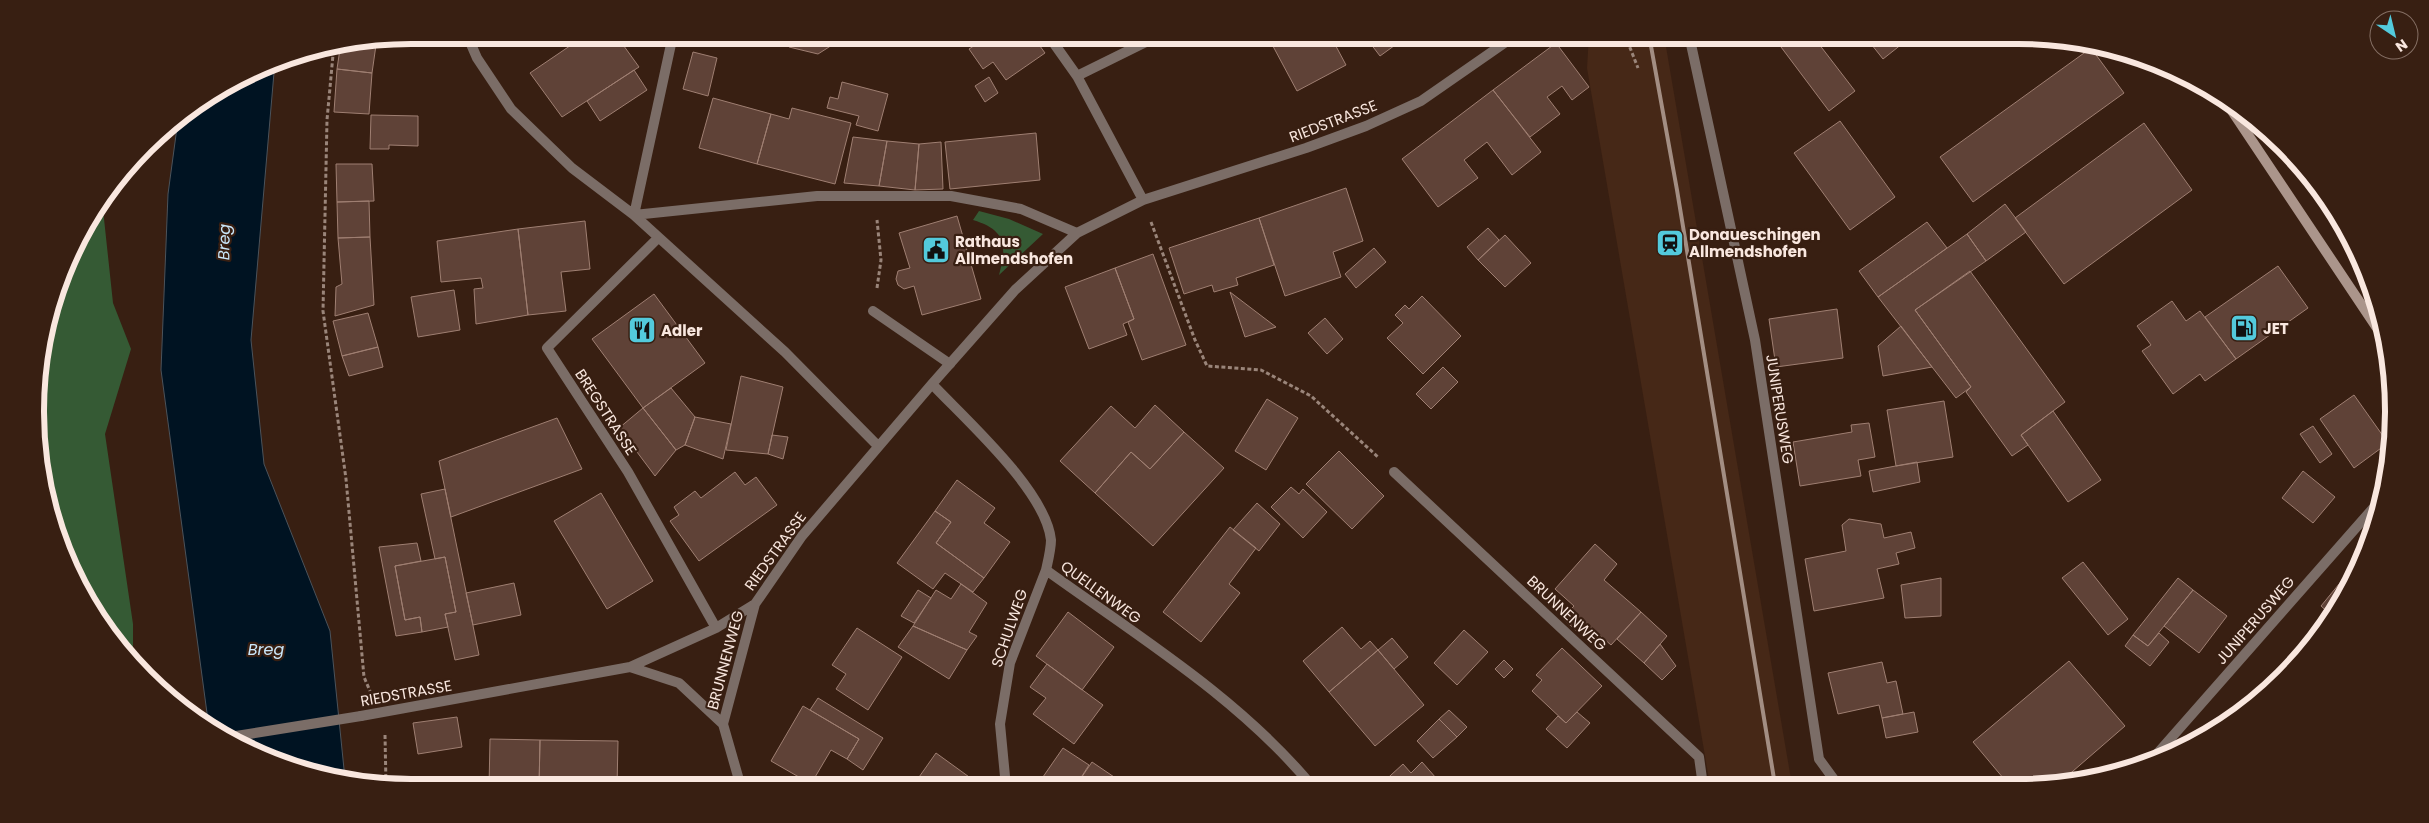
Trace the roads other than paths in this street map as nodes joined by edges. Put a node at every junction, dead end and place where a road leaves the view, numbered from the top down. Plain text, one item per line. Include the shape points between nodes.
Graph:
1 (471, 44) edge
2 (671, 44) edge
3 (1054, 44) edge
4 (1142, 44) edge
5 (1503, 44) edge
6 (1691, 44) edge
7 (1077, 76) junction
8 (2235, 116) edge
9 (1143, 200) junction
10 (634, 215) junction
11 (1077, 234) junction
12 (658, 238) junction
13 (873, 311) road end
14 (2374, 323) edge
15 (950, 364) junction
16 (932, 384) junction
17 (878, 446) junction
18 (1394, 472) road end
19 (2372, 509) edge
20 (1046, 570) junction
21 (755, 604) junction
22 (716, 628) junction
23 (630, 667) junction
24 (723, 724) junction
25 (239, 736) edge
26 (2161, 750) edge
27 (739, 779) edge
28 (1005, 779) edge
29 (1306, 779) edge
30 (1701, 779) edge
31 (1833, 779) edge

1 - 10 street via 511,108 572,168
2 - 10 street
3 - 7 street
4 - 7 street
5 - 9 street, RIEDSTRASSE via 1421,101 1366,126
6 - 31 street, JUNIPERUSWEG via 1754,340 1819,760
7 - 9 street
8 - 14 main road
9 - 11 street, RIEDSTRASSE
10 - 11 street via 817,196 951,196 1021,209
10 - 12 street
11 - 15 street, RIEDSTRASSE via 1015,290
12 - 17 street via 785,352
12 - 22 street, BREGSTRASSE via 547,348 628,472
13 - 15 street
15 - 16 street, RIEDSTRASSE
16 - 17 street, RIEDSTRASSE
16 - 20 street, QUELLENWEG via 1026,484 1043,514 1051,541
17 - 21 street, RIEDSTRASSE via 802,536
18 - 30 street, BRUNNENWEG via 1699,757
19 - 26 street, JUNIPERUSWEG
20 - 28 street, SCHULWEG via 1010,662 1000,724
20 - 29 street, QUELLENWEG via 1231,704 1288,757
21 - 22 street, RIEDSTRASSE
21 - 24 street, BRUNNENWEG
22 - 23 street, RIEDSTRASSE
23 - 24 street, BRUNNENWEG via 679,683
23 - 25 street, RIEDSTRASSE
24 - 27 street, BRUNNENWEG

